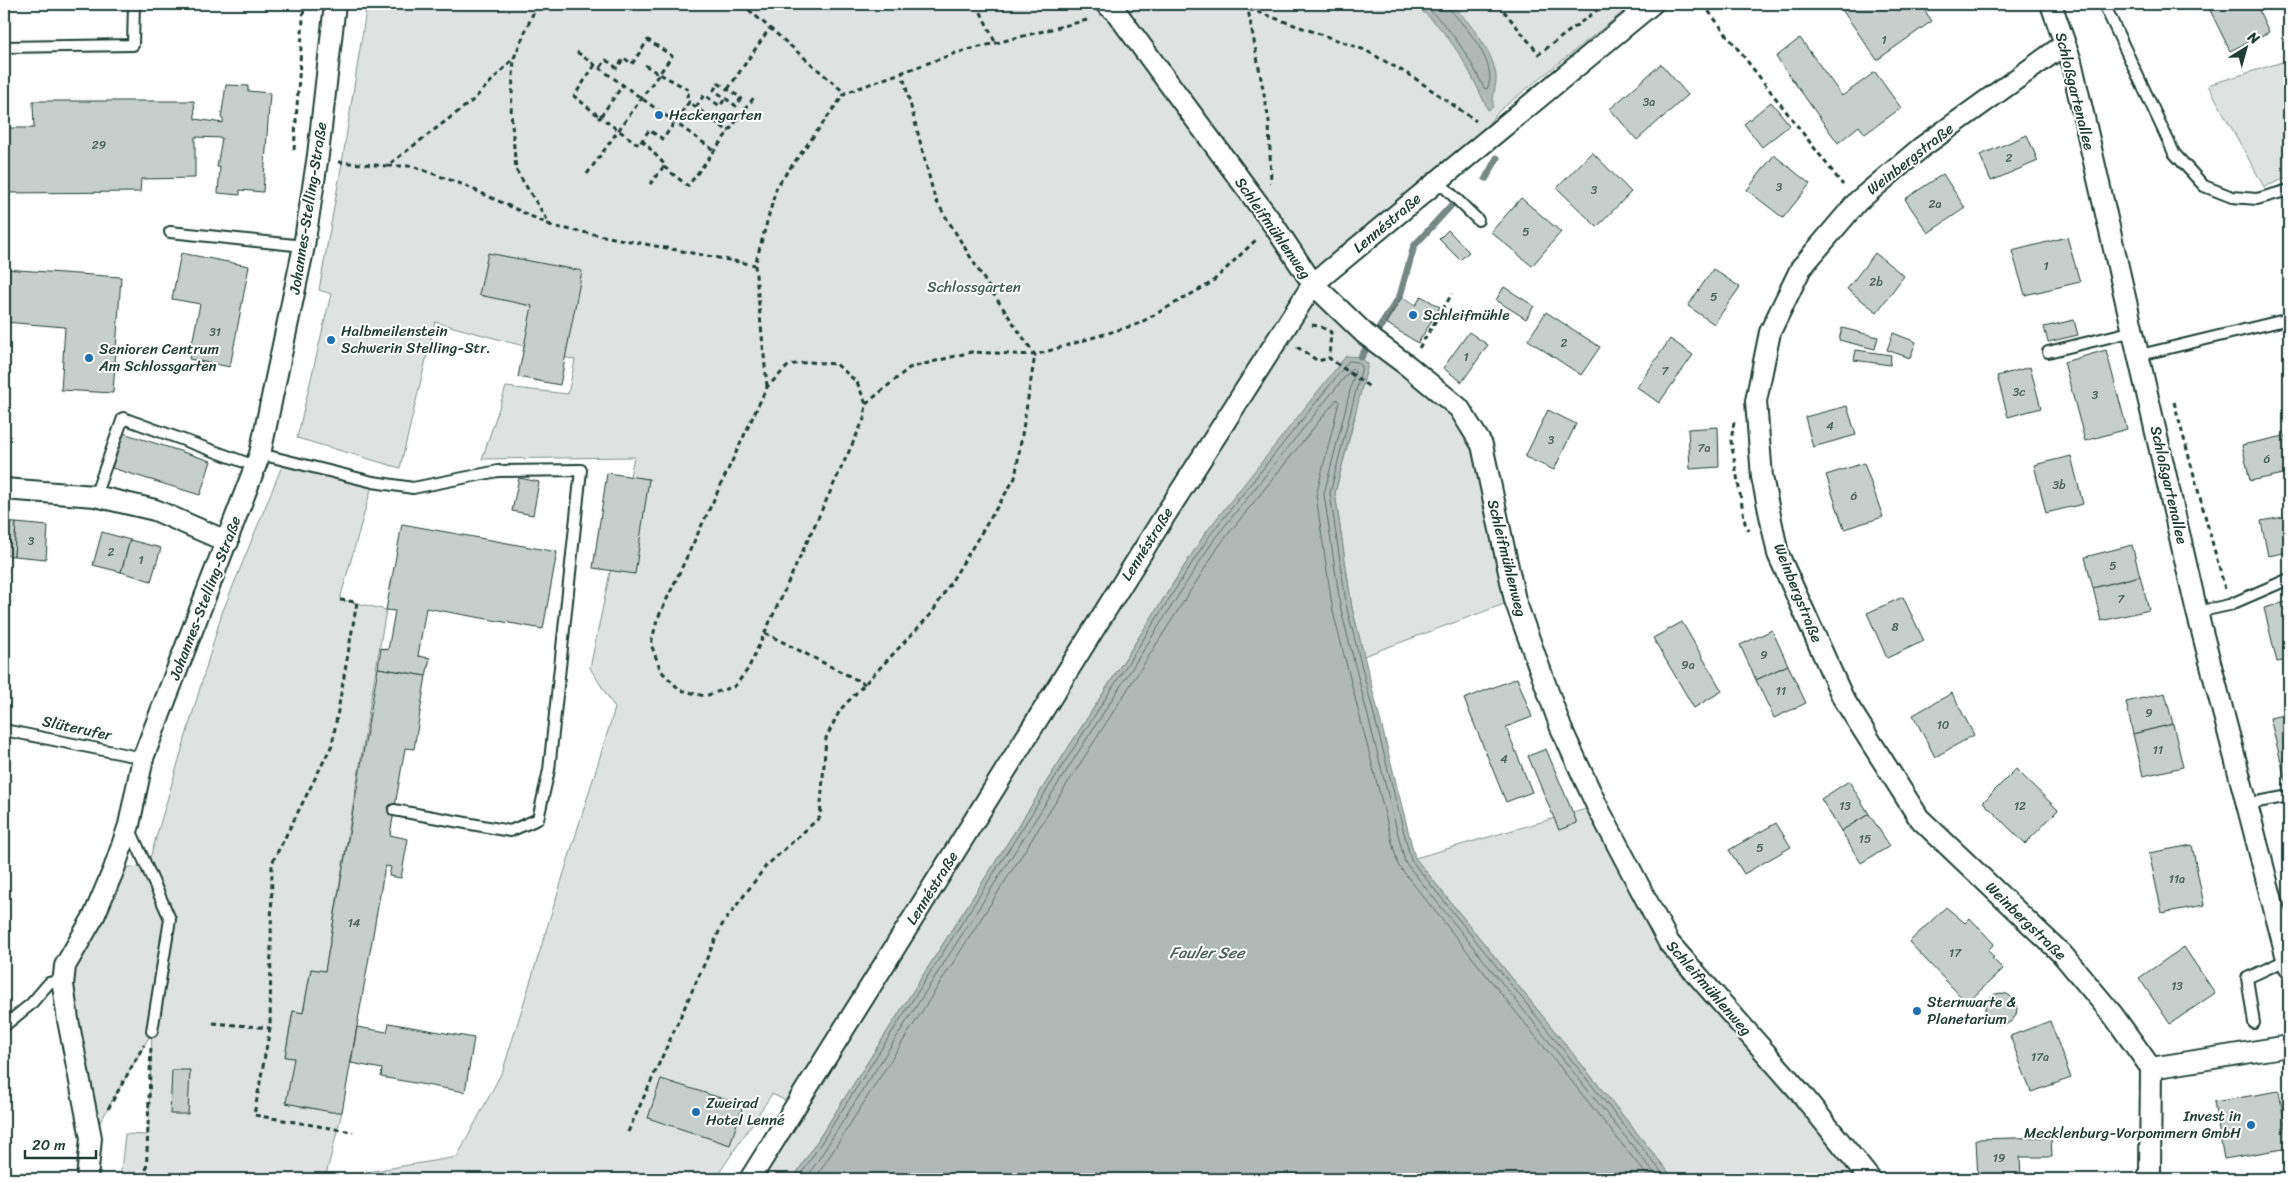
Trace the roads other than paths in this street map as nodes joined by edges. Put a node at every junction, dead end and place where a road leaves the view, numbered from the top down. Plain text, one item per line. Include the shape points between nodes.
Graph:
1 (134, 4) edge
2 (334, 4) edge
3 (1652, 4) edge
4 (2050, 4) edge
5 (2104, 4) edge
6 (1113, 7) edge
7 (2065, 44) junction
8 (4, 47) edge
9 (1445, 187) junction
10 (2289, 190) edge
11 (1478, 220) dead end
12 (170, 232) dead end
13 (304, 246) junction
14 (1314, 284) junction
15 (2289, 320) edge
16 (2134, 331) junction
17 (2048, 352) dead end
18 (2140, 355) junction
19 (257, 460) junction
20 (4, 489) edge
21 (95, 496) junction
22 (228, 542) junction
23 (2289, 579) edge
24 (2197, 612) junction
25 (4, 730) edge
26 (143, 758) junction
27 (2289, 796) edge
28 (2247, 804) junction
29 (394, 810) dead end
30 (129, 825) junction
31 (2288, 963) edge
32 (63, 979) junction
33 (2254, 1024) dead end
34 (4, 1026) edge
35 (152, 1031) road end
36 (2289, 1046) edge
37 (2151, 1068) junction
38 (87, 1179) edge
39 (750, 1179) edge
40 (1870, 1179) edge
41 (2147, 1179) edge

1 - 8 lane via 133,45
2 - 13 street, Johannes-Stelling-Straße via 318,156
3 - 9 street, Lennéstraße
4 - 7 street, Schloßgartenallee
5 - 10 lane via 2174,153 2204,186 2232,197 2256,199
6 - 14 street, Schleifmühlenweg
7 - 16 street, Schloßgartenallee
7 - 37 street, Weinbergstraße via 1922,146 1858,201 1801,268 1770,332 1756,401 1762,477 1778,554 1843,698 1919,818 2062,954 2113,1015
9 - 11 lane
9 - 14 street, Lennéstraße
12 - 13 lane
13 - 19 street, Johannes-Stelling-Straße
14 - 39 street, Lennéstraße via 1174,500
14 - 40 street, Schleifmühlenweg via 1365,334 1459,408 1482,445 1515,600 1561,728 1668,944 1800,1092
15 - 18 lane
16 - 17 lane
16 - 18 street, Schloßgartenallee
18 - 24 street, Schloßgartenallee
19 - 21 lane via 123,418
19 - 22 street, Johannes-Stelling-Straße
19 - 29 lane via 413,488 498,471 581,470 549,770 538,819 510,831
20 - 21 street
21 - 22 street via 155,510
22 - 26 street, Johannes-Stelling-Straße
23 - 24 lane via 2229,605
24 - 28 street, Schloßgartenallee
25 - 26 lane, Slüterufer
26 - 30 street, Johannes-Stelling-Straße
27 - 28 lane
28 - 31 street, Schloßgartenallee
30 - 32 street, Johannes-Stelling-Straße via 94,916 65,966
30 - 35 lane via 170,919
31 - 33 lane via 2247,978
32 - 34 lane via 49,983 31,1004
32 - 38 street, Johannes-Stelling-Straße via 91,1138
36 - 37 street
37 - 41 street via 2150,1172

